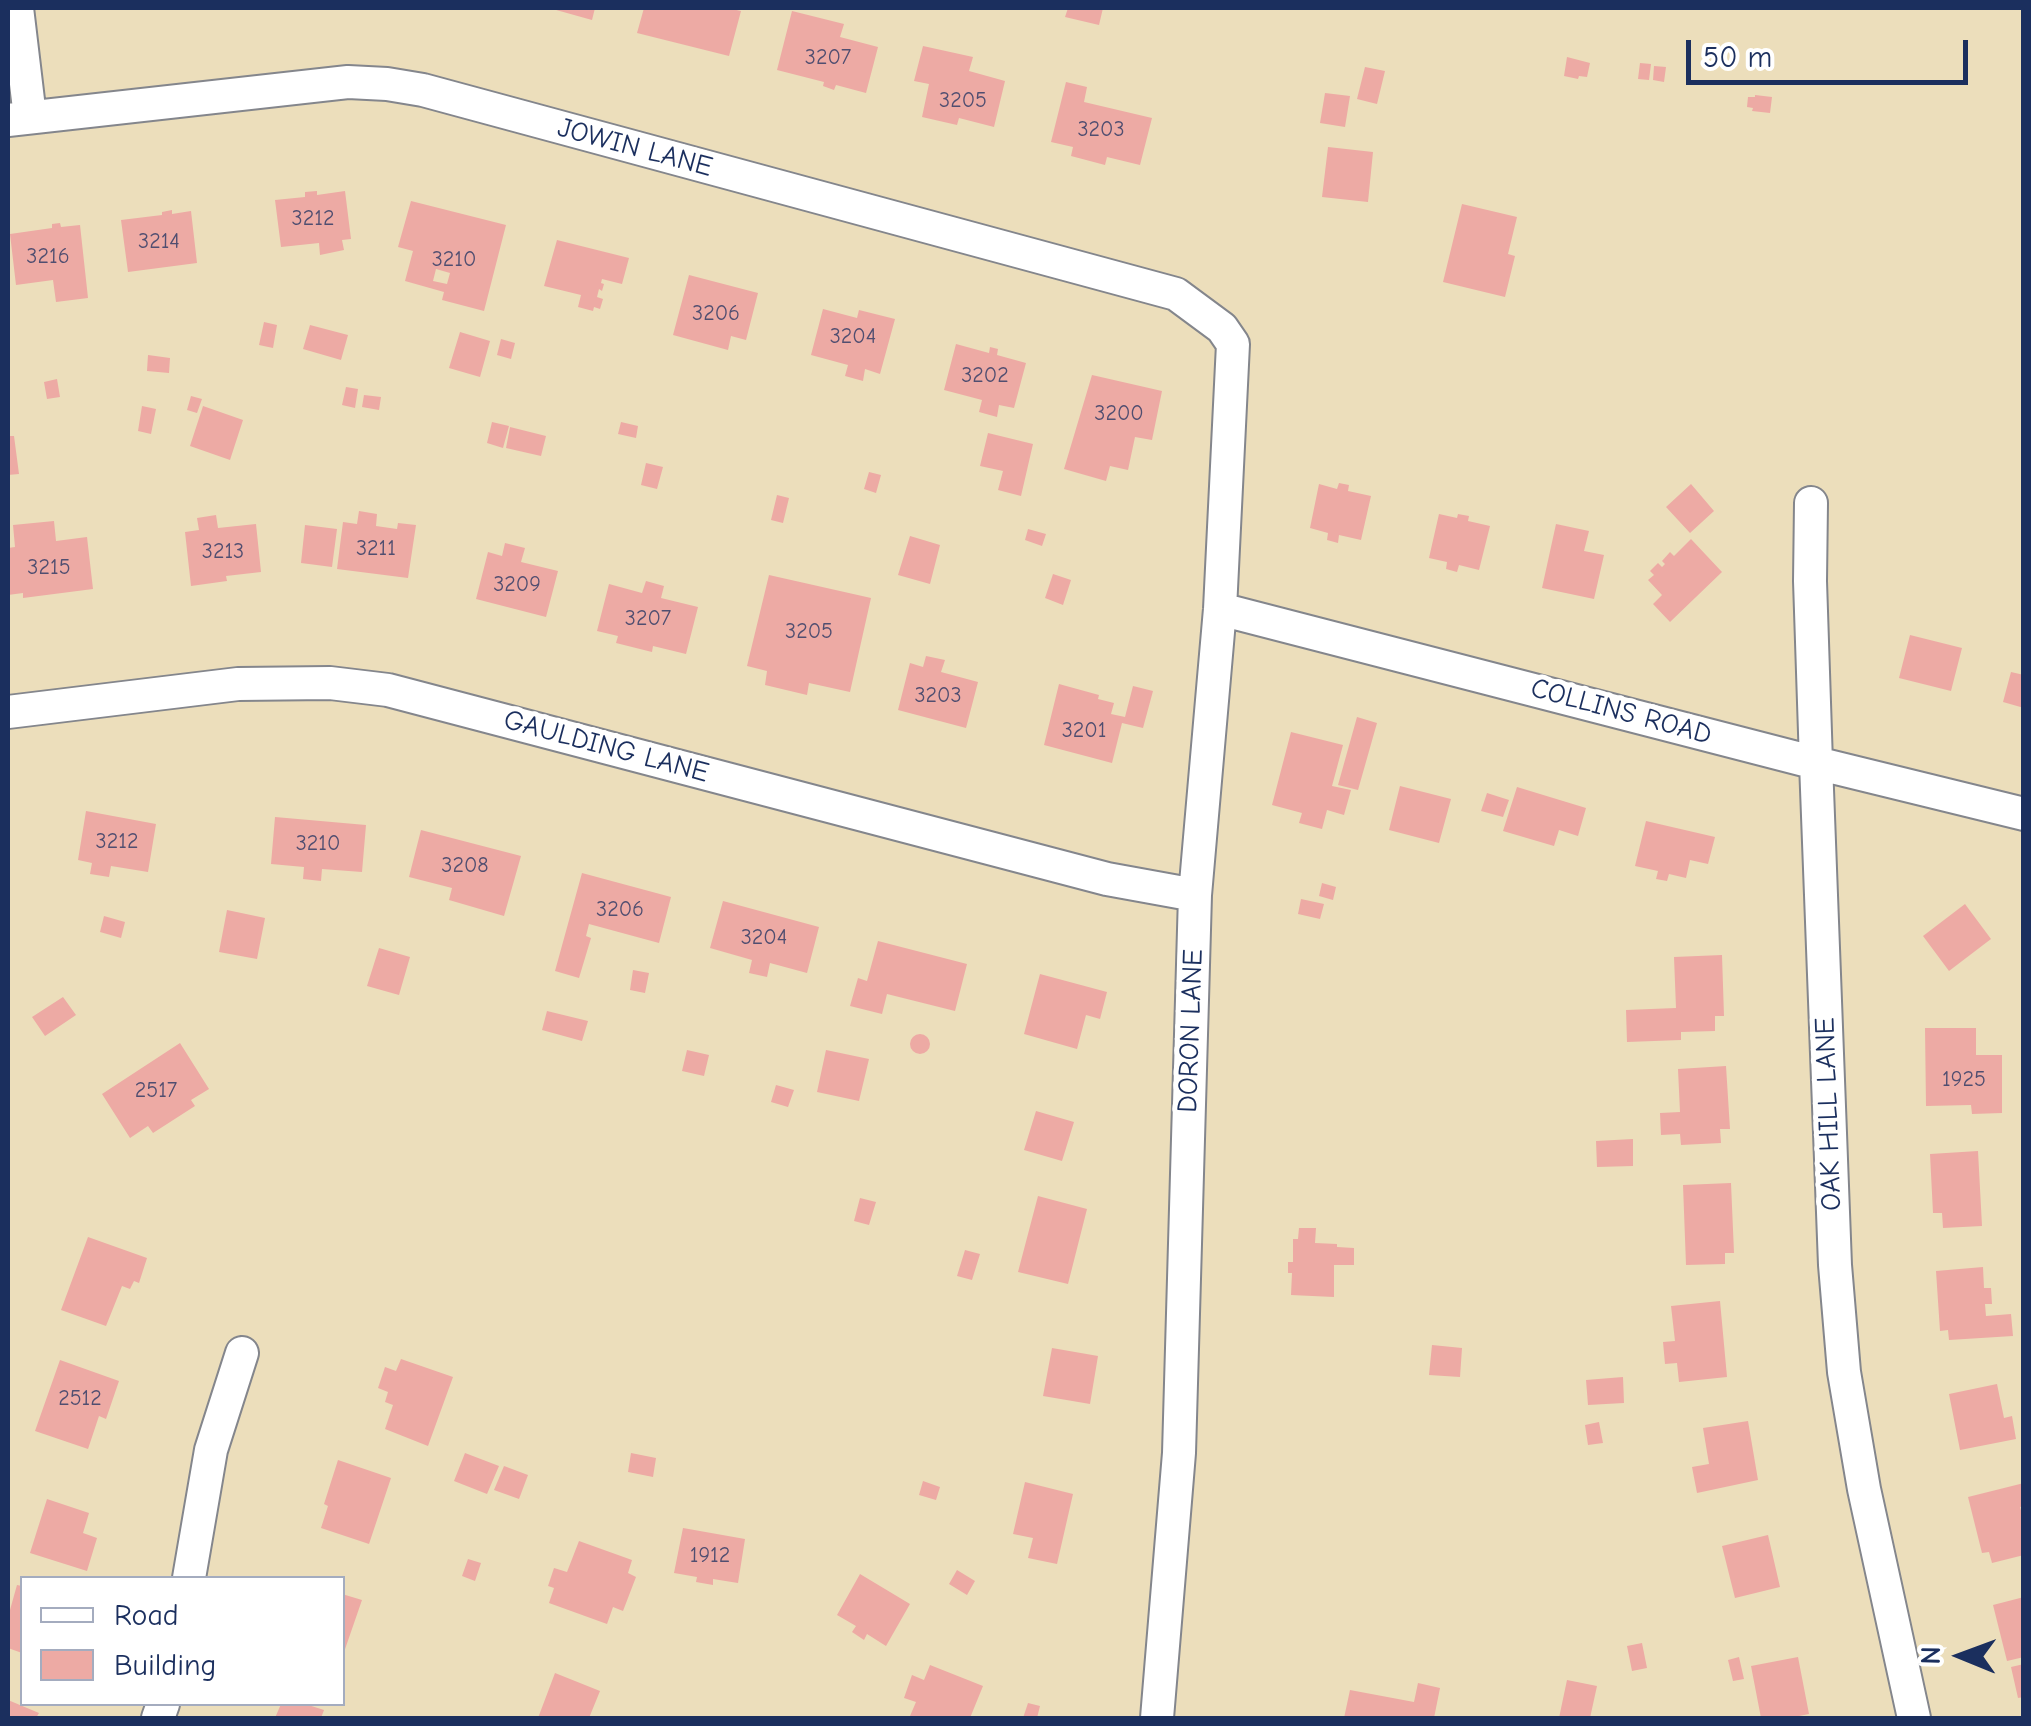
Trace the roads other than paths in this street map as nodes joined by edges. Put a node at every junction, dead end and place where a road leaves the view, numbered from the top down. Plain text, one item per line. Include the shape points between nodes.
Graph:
1 (17, 8) edge
2 (19, 119) edge
3 (1234, 344) joint
4 (1811, 503) dead end
5 (1220, 608) junction
6 (8, 712) edge
7 (1816, 763) junction
8 (2024, 814) edge
9 (1196, 895) junction
10 (242, 1353) dead end
11 (190, 1576) edge
12 (1158, 1718) edge
13 (1914, 1718) edge

1 - 2 street
2 - 3 street, JOWIN LANE via 348,82 422,90 1176,294
3 - 5 street, DORON LANE
4 - 7 street, OAK HILL LANE
5 - 7 street, COLLINS ROAD
5 - 9 street, DORON LANE
6 - 9 street, GAULDING LANE via 238,684 388,690 1107,879
7 - 8 street, COLLINS ROAD
7 - 13 street, OAK HILL LANE via 1844,1372
9 - 12 street, DORON LANE via 1179,1453
10 - 11 street via 210,1450

